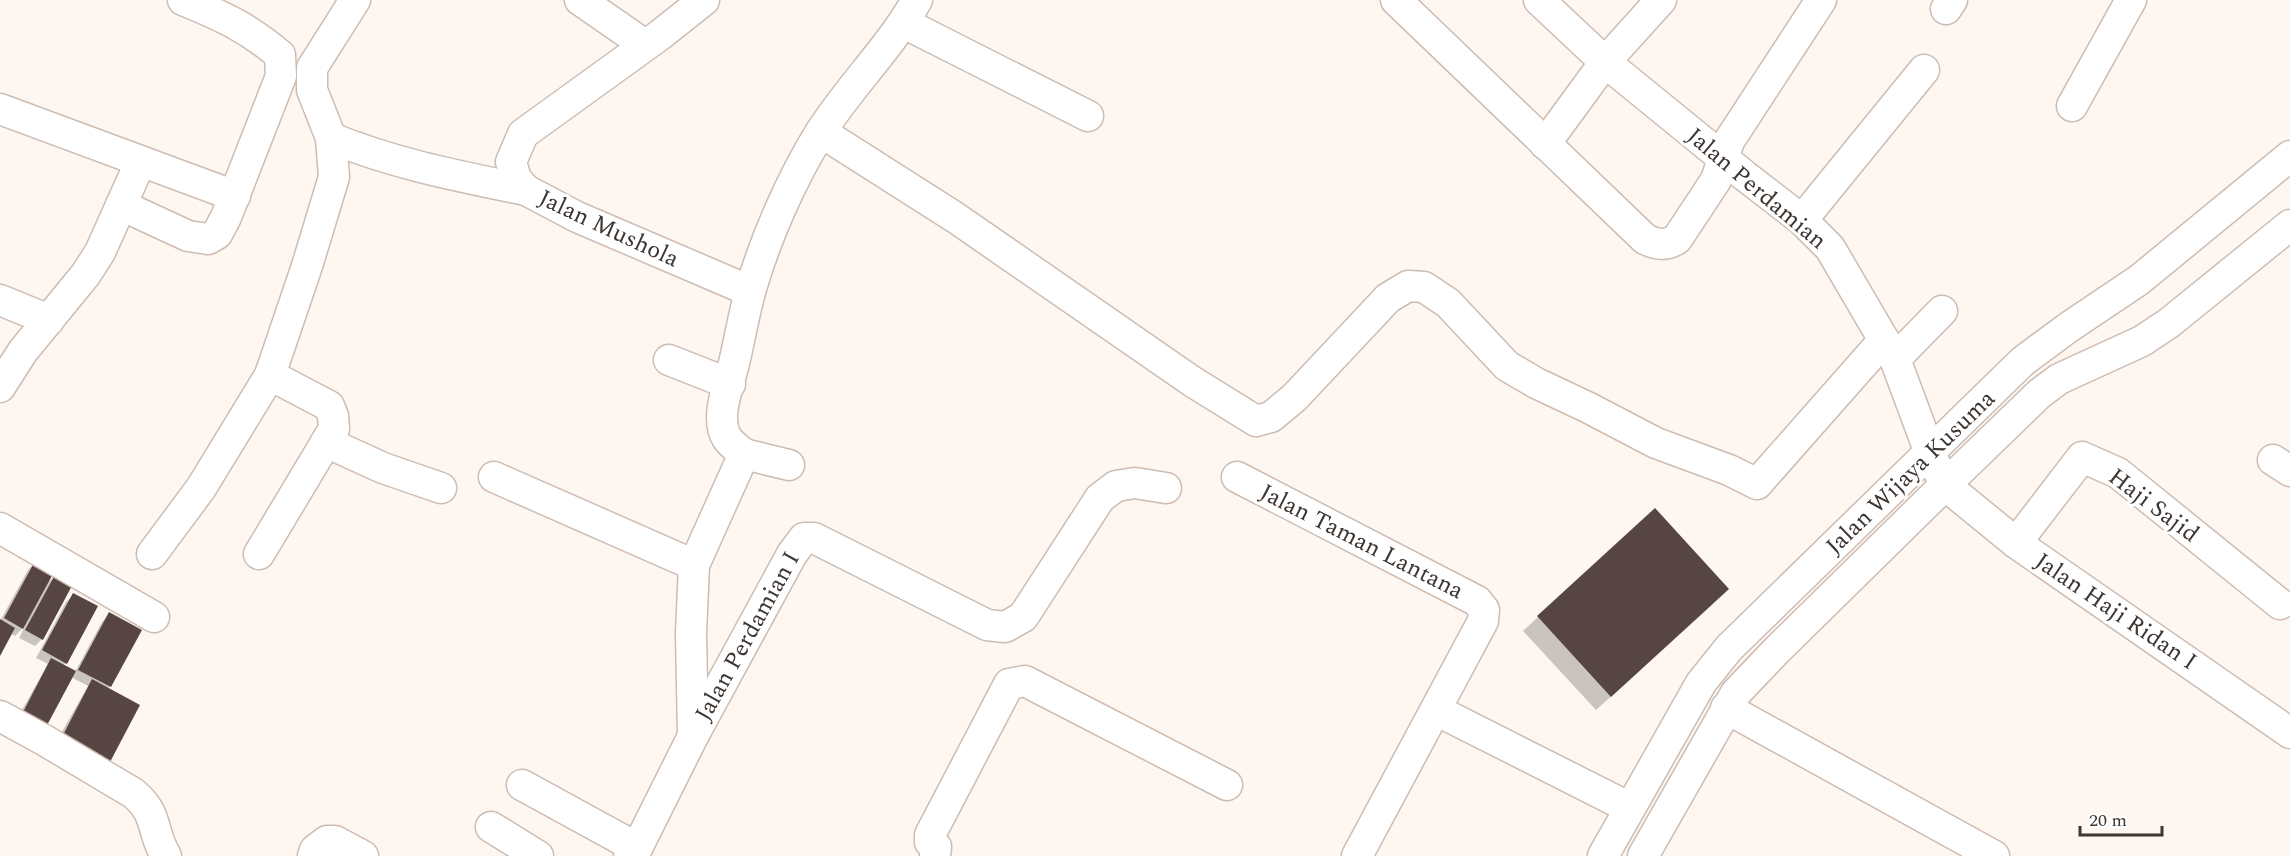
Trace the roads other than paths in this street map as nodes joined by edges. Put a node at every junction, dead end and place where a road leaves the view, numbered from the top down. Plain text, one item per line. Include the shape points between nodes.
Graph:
1 (183, 0) edge
2 (355, 0) edge
3 (580, 0) edge
4 (705, 0) edge
5 (1396, 0) edge
6 (1539, 0) edge
7 (1661, 0) edge
8 (1821, 0) edge
9 (2130, 0) edge
10 (910, 11) edge
11 (645, 45) junction
12 (1605, 62) junction
13 (1924, 70) dead end
14 (2072, 106) dead end
15 (0, 110) edge
16 (1088, 116) dead end
17 (821, 132) junction
18 (331, 138) junction
19 (1545, 144) junction
20 (2290, 156) edge
21 (1722, 157) junction
22 (140, 163) junction
23 (526, 190) junction
24 (235, 196) junction
25 (121, 205) junction
26 (1802, 220) junction
27 (2290, 225) edge
28 (750, 291) junction
29 (0, 300) edge
30 (1942, 311) dead end
31 (48, 320) junction
32 (1890, 349) junction
33 (669, 360) dead end
34 (270, 375) junction
35 (730, 384) junction
36 (0, 387) edge
37 (326, 442) junction
38 (1930, 453) junction
39 (744, 454) junction
40 (789, 465) dead end
41 (495, 477) dead end
42 (1237, 477) dead end
43 (1945, 485) junction
44 (441, 488) dead end
45 (1166, 488) dead end
46 (0, 528) edge
47 (2016, 543) junction
48 (152, 554) dead end
49 (260, 554) dead end
50 (694, 565) junction
51 (2280, 604) dead end
52 (154, 617) dead end
53 (1726, 708) junction
54 (1436, 710) junction
55 (0, 716) edge
56 (2290, 733) edge
57 (693, 736) junction
58 (522, 785) dead end
59 (1227, 785) dead end
60 (1630, 807) junction
61 (491, 827) dead end
62 (633, 852) edge
63 (938, 855) edge
64 (166, 856) edge
65 (313, 856) edge
66 (363, 856) edge
67 (538, 856) edge
68 (1357, 856) edge
69 (1603, 856) edge
70 (1643, 856) edge
71 (1994, 856) edge

1 - 24 street via 230,19 280,55 281,76
2 - 18 street via 312,68 312,90
3 - 11 street
4 - 11 street
5 - 19 street
6 - 12 street, Jalan Perdamian
7 - 12 street
8 - 21 street
9 - 14 street
10 - 16 street
10 - 17 street
11 - 23 street, Jalan Mushola via 523,134 511,162 516,179
12 - 19 street
12 - 21 street, Jalan Perdamian
13 - 26 street
15 - 22 street
17 - 28 street via 796,175
17 - 32 street via 956,218 1193,382 1256,420 1271,417 1294,398 1388,298 1408,286 1424,287 1448,303 1517,372 1656,443 1757,484
18 - 23 street via 430,171
18 - 34 street via 334,177
19 - 21 street via 1645,238 1660,244 1677,239 1716,180
20 - 38 street, Jalan Wijaya Kusuma via 2139,280 2047,342
21 - 26 street, Jalan Perdamian
22 - 24 street
22 - 25 street
23 - 28 street, Jalan Mushola via 577,217
24 - 25 street via 217,234 208,239 188,236
25 - 31 street via 95,259
26 - 32 street, Jalan Perdamian via 1830,248
27 - 43 street, Jalan Wijaya Kusuma via 2169,323 2142,341 2059,379 2039,394
28 - 35 street
29 - 31 street
30 - 32 street
31 - 36 street
32 - 38 street, Jalan Perdamian
33 - 35 street
34 - 37 street via 329,406 333,429
34 - 48 street via 201,488
35 - 39 street via 721,424 728,440
37 - 44 street
37 - 49 street
38 - 43 street, Jalan Perdamian
38 - 60 street, Jalan Wijaya Kusuma via 1714,665
39 - 40 street
39 - 50 street
41 - 50 street
42 - 54 street, Jalan Taman Lantana via 1477,601 1484,610 1483,621
43 - 47 street, Jalan Haji Ridan I
43 - 53 street, Jalan Wijaya Kusuma via 1754,673
45 - 57 street, Jalan Perdamian I via 1135,483 1116,486 1101,498 1023,617 1005,627 987,625 814,538 804,538
46 - 52 street
47 - 51 street, Haji Sajid via 2082,457 2118,473
47 - 56 street, Jalan Haji Ridan I
50 - 57 street
53 - 70 street, Jalan Wijaya Kusuma
53 - 71 street
54 - 60 street
54 - 68 street
55 - 64 street via 145,802
57 - 62 street, Jalan Perdamian I
58 - 62 street
59 - 63 street via 1025,681 1009,684 930,835
60 - 69 street, Jalan Wijaya Kusuma
61 - 67 street
65 - 66 street via 327,841

